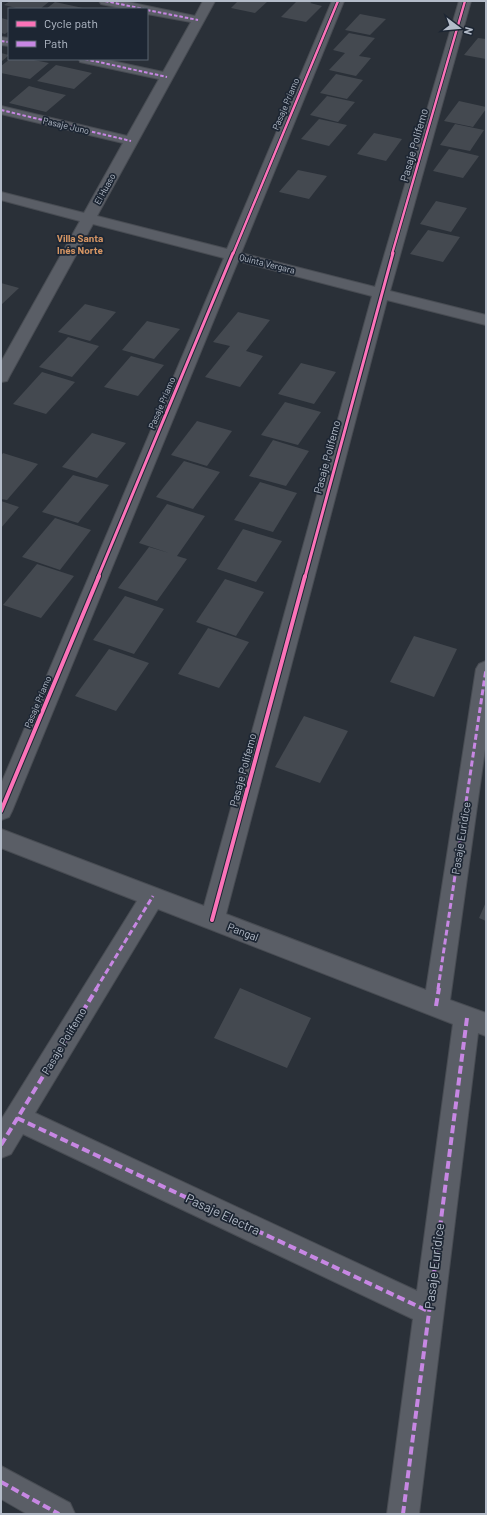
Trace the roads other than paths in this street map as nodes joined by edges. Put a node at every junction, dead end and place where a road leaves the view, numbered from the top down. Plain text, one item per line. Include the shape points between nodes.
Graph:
1 (104, 1) edge
2 (209, 1) edge
3 (338, 1) edge
4 (465, 1) edge
5 (139, 8) edge
6 (148, 10) edge
7 (198, 20) junction
8 (90, 60) edge
9 (167, 77) junction
10 (1, 110) edge
11 (131, 141) junction
12 (1, 196) edge
13 (89, 218) junction
14 (232, 255) junction
15 (381, 293) junction
16 (486, 320) edge
17 (1, 377) edge
18 (486, 669) edge
19 (1, 811) edge
20 (1, 838) edge
21 (153, 896) junction
22 (212, 920) junction
23 (436, 1006) junction
24 (476, 1022) edge
25 (17, 1118) junction
26 (1, 1145) edge
27 (428, 1311) junction
28 (1, 1482) edge
29 (59, 1514) edge
30 (403, 1514) edge

1 - 5 street
2 - 7 street, El Huaso
3 - 14 street, Pasaje Priamo
4 - 15 street, Pasaje Polifemo
6 - 7 street
7 - 9 street, El Huaso
8 - 9 street
9 - 11 street, El Huaso
10 - 11 street, Pasaje Juno
11 - 13 street, El Huaso
12 - 13 street, Quinta Vergara
13 - 14 street, Quinta Vergara
13 - 17 street, El Huaso
14 - 15 street, Quinta Vergara
14 - 19 street, Pasaje Priamo
15 - 16 street, Quinta Vergara
15 - 22 street, Pasaje Polifemo
18 - 23 street, Pasaje Euridice
20 - 21 street, Pangal
21 - 22 street, Pangal
21 - 25 street, Pasaje Polifemo
22 - 23 street, Pangal
23 - 24 street, Pangal
24 - 27 street, Pasaje Euridice
25 - 26 street, Pasaje Polifemo
25 - 27 street, Pasaje Electra
27 - 30 street, Pasaje Euridice
28 - 29 street

